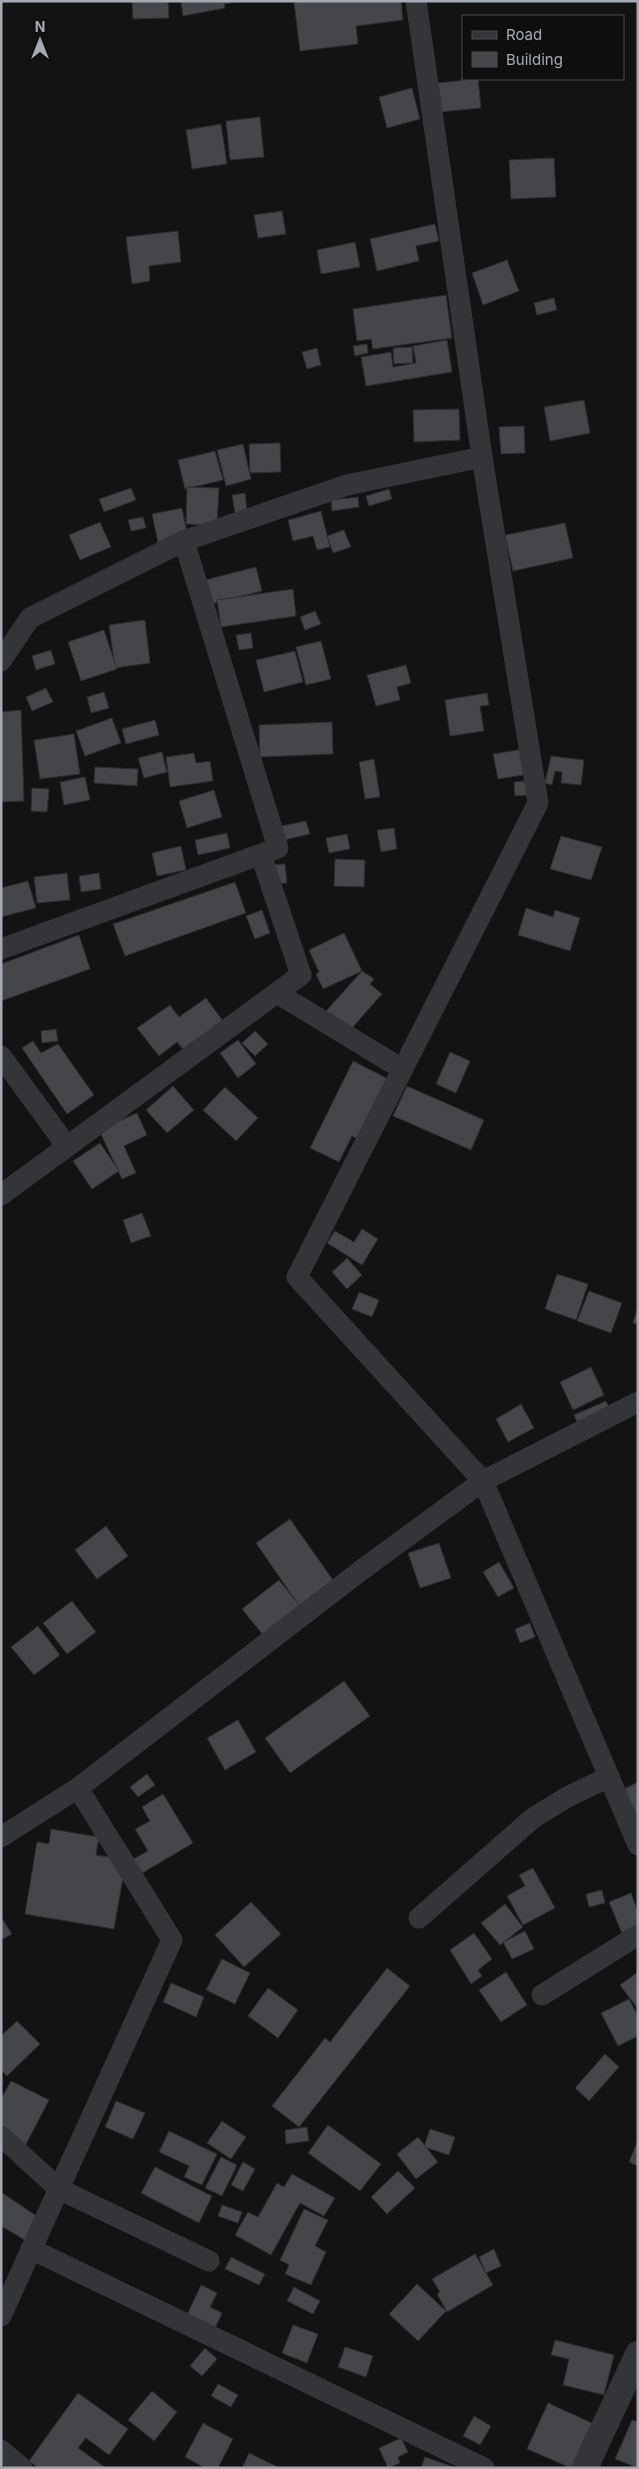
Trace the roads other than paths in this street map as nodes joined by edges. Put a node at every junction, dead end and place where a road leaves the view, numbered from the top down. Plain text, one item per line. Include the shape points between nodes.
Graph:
1 (416, 1) edge
2 (482, 457) junction
3 (184, 541) junction
4 (1, 661) edge
5 (261, 854) junction
6 (1, 949) edge
7 (277, 993) junction
8 (1, 1056) edge
9 (402, 1069) junction
10 (66, 1145) junction
11 (1, 1195) edge
12 (638, 1402) edge
13 (483, 1481) junction
14 (608, 1777) junction
15 (78, 1788) junction
16 (1, 1837) edge
17 (638, 1845) edge
18 (419, 1918) dead end
19 (638, 1935) edge
20 (542, 1995) dead end
21 (1, 2136) edge
22 (59, 2188) junction
23 (31, 2250) junction
24 (209, 2261) dead end
25 (1, 2316) edge
26 (638, 2354) edge
27 (1, 2450) edge
28 (22, 2468) edge
29 (484, 2468) edge
30 (584, 2468) edge

1 - 2 street
2 - 3 street via 347,485
2 - 9 street via 538,803
3 - 4 street via 30,618
3 - 5 street via 278,848
5 - 6 street
5 - 7 street via 301,975
7 - 9 street
7 - 10 street
8 - 10 street
9 - 13 street via 297,1277
10 - 11 street
12 - 13 street
13 - 14 street
13 - 15 street
14 - 17 street
14 - 18 street via 534,1818
15 - 16 street
15 - 22 street via 172,1940
19 - 20 street
21 - 22 street
22 - 23 street
22 - 24 street
23 - 25 street
23 - 29 street
26 - 30 street
27 - 28 street

